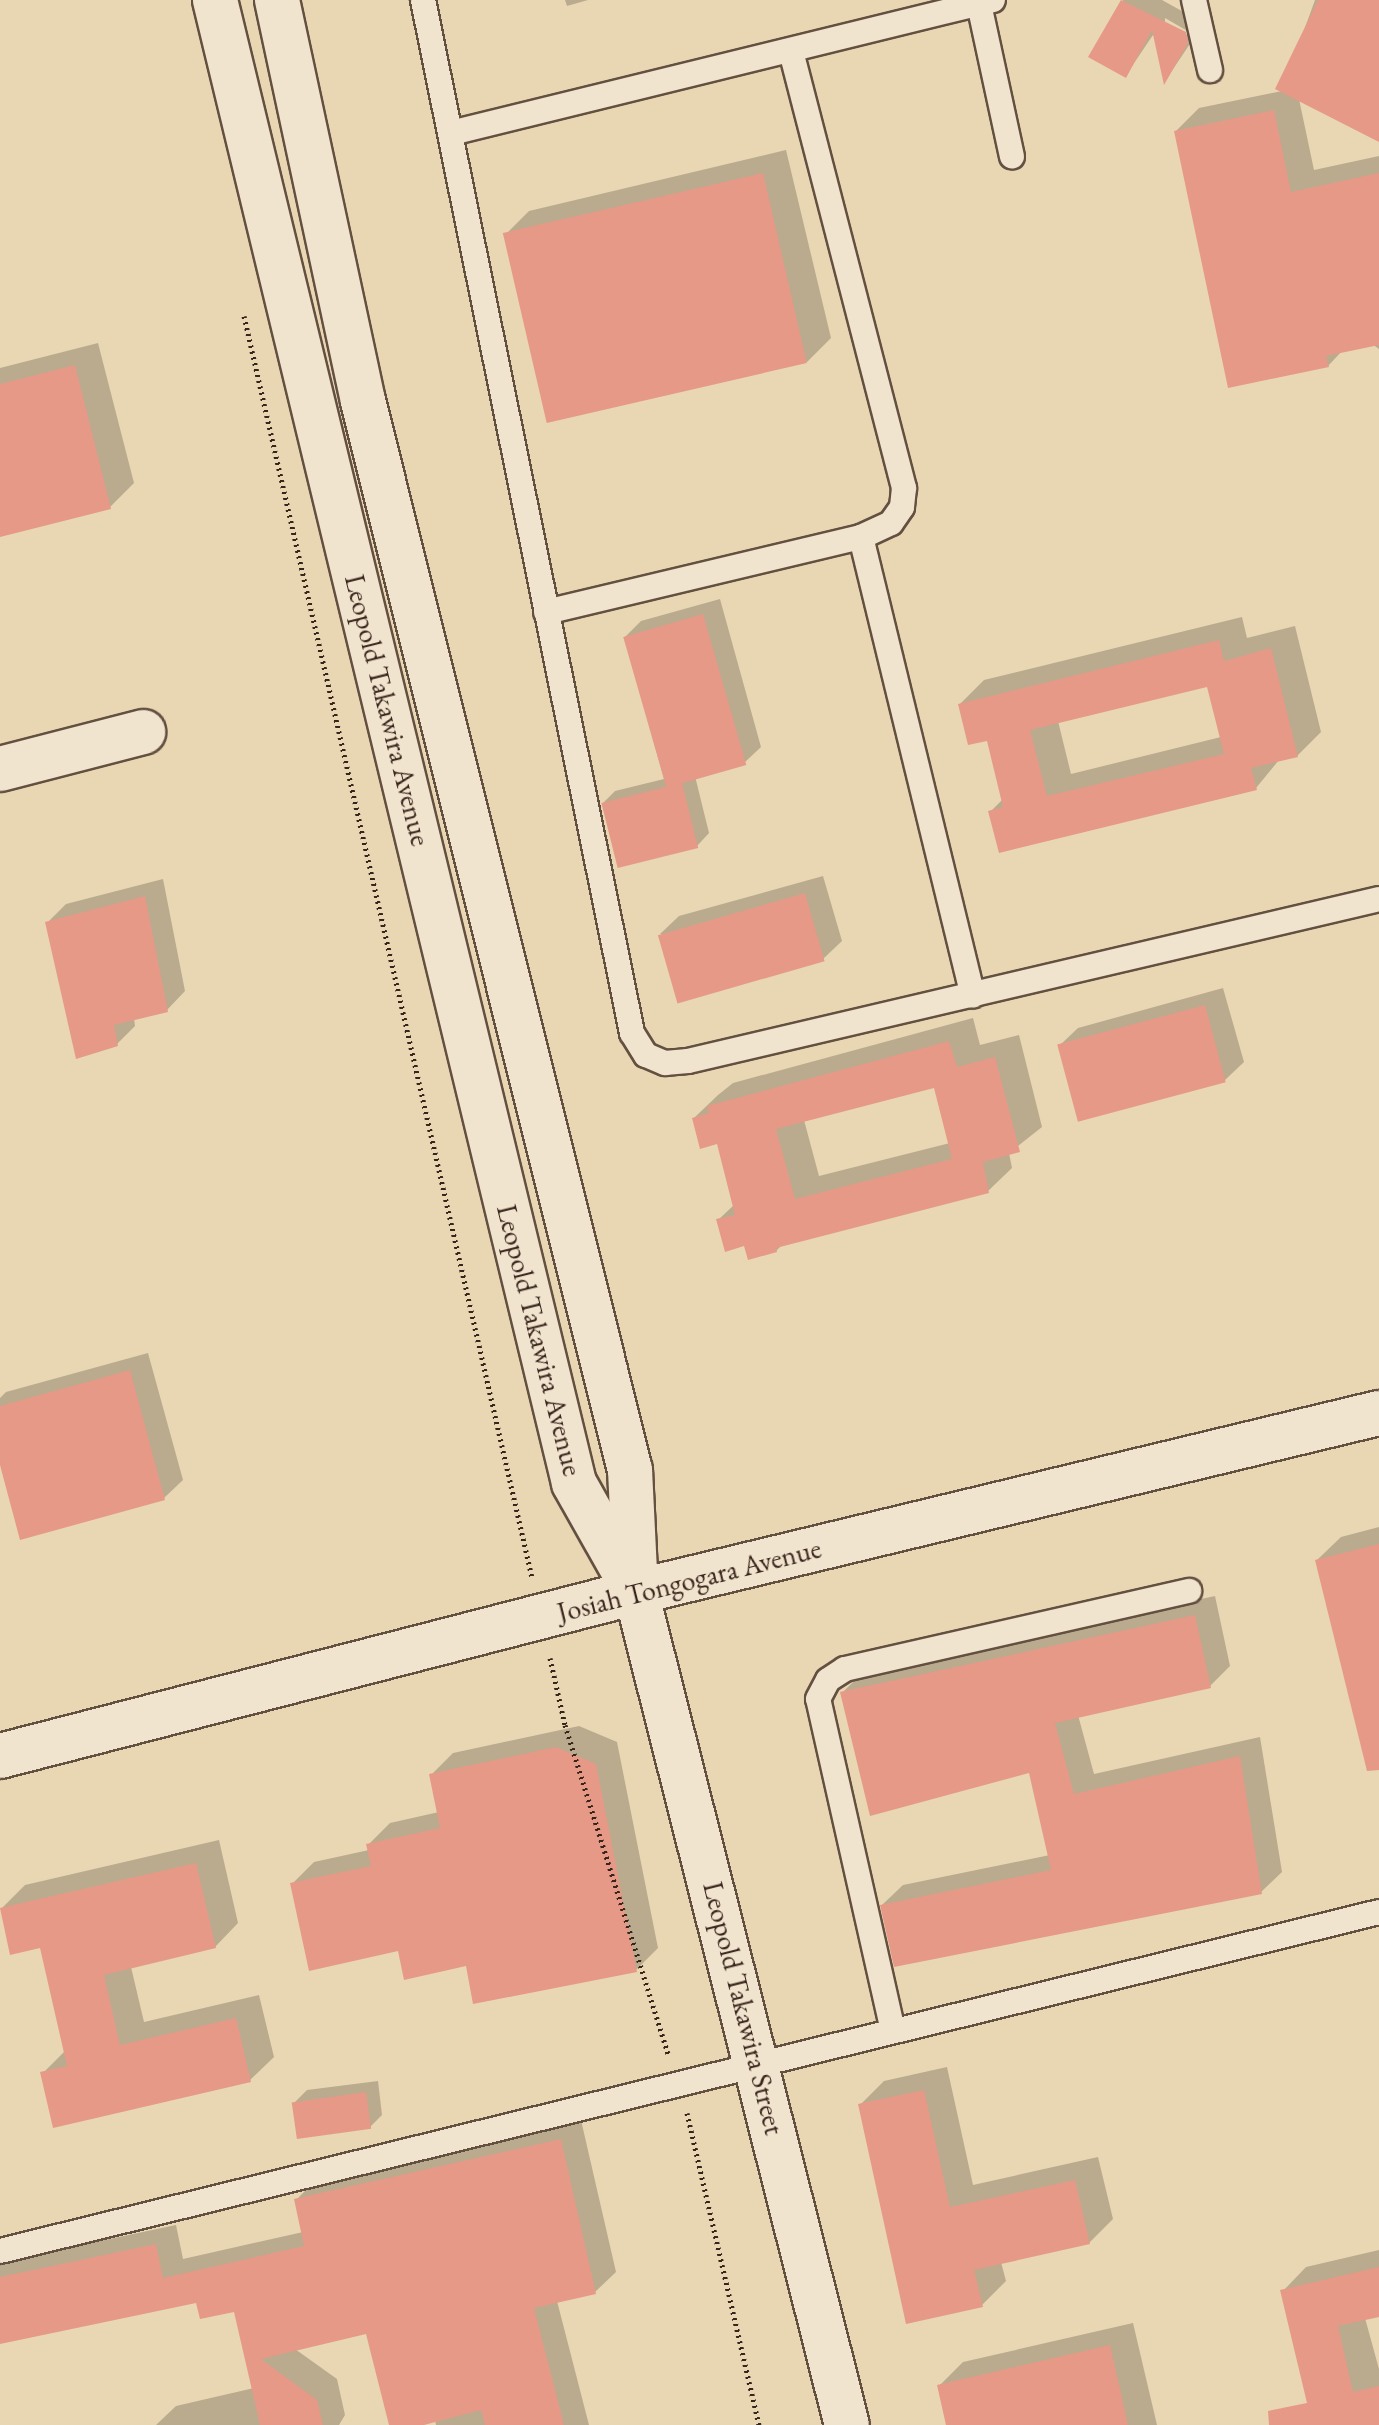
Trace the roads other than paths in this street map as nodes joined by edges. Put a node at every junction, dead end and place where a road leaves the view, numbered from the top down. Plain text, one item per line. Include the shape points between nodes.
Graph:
1 (215, 0) edge
2 (277, 0) edge
3 (423, 0) edge
4 (1194, 0) edge
5 (986, 2) edge
6 (791, 52) junction
7 (1210, 70) dead end
8 (451, 133) junction
9 (1012, 156) dead end
10 (861, 537) junction
11 (546, 612) junction
12 (143, 732) dead end
13 (0, 769) edge
14 (1379, 899) edge
15 (973, 996) junction
16 (1379, 1413) edge
17 (1189, 1591) dead end
18 (636, 1592) junction
19 (0, 1756) edge
20 (1379, 1912) edge
21 (893, 2031) junction
22 (759, 2063) junction
23 (0, 2251) edge
24 (847, 2425) edge

1 - 18 main road, Leopold Takawira Avenue via 574,1483
2 - 18 main road, Leopold Takawira Avenue via 363,401 630,1470
3 - 8 lane
4 - 7 lane
5 - 6 lane
5 - 9 lane
6 - 8 lane
6 - 10 lane via 904,488 902,507 891,523
8 - 11 lane
10 - 11 lane
10 - 15 lane
11 - 15 lane via 632,1033 646,1055 665,1063 688,1061
12 - 13 main road
14 - 15 lane
16 - 18 main road, Josiah Tongogara Avenue
17 - 21 lane via 845,1669 828,1680 818,1699
18 - 19 main road, Josiah Tongogara Avenue
18 - 22 main road, Leopold Takawira Street
20 - 21 lane
21 - 22 lane
22 - 23 lane
22 - 24 main road, Leopold Takawira Street

